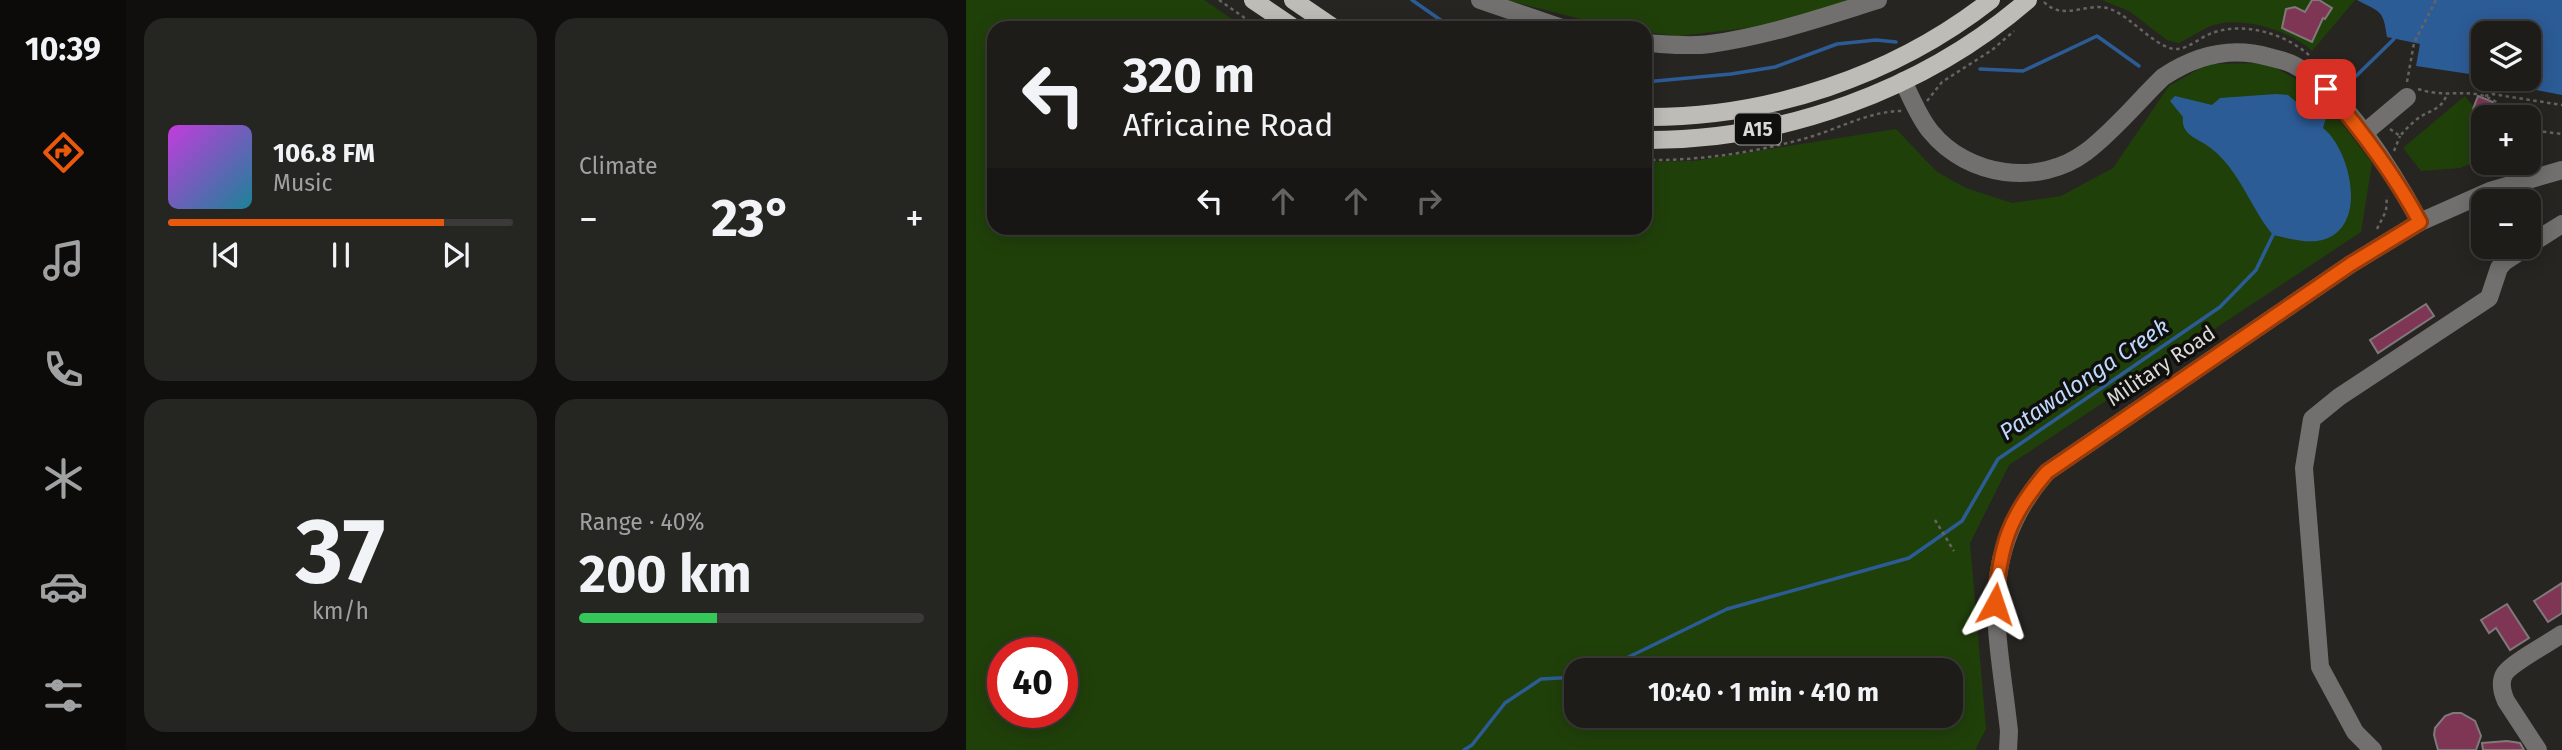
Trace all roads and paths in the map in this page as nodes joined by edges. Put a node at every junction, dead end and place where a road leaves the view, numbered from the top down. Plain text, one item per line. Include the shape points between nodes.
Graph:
1 (1219, 0) edge
2 (1253, 0) edge
3 (1293, 0) edge
4 (1480, 0) edge
5 (1878, 0) edge
6 (1991, 0) edge
7 (2028, 0) edge
8 (2437, 0) edge
9 (1249, 21) edge
10 (1284, 21) edge
11 (1324, 21) edge
12 (1542, 21) edge
13 (1652, 43) edge
14 (2408, 76) dead end
15 (1903, 81) junction
16 (2412, 92) joint
17 (2447, 93) junction
18 (1807, 94) junction
19 (2485, 96) junction
20 (2497, 105) edge
21 (2562, 105) edge
22 (1652, 117) edge
23 (2378, 121) junction
24 (2541, 131) edge
25 (2363, 134) junction
26 (2562, 134) edge
27 (2400, 136) junction
28 (1652, 140) edge
29 (2391, 156) dead end
30 (2562, 170) edge
31 (2386, 190) dead end
32 (2420, 222) junction
33 (2562, 224) edge
34 (2375, 232) dead end
35 (2541, 238) edge
36 (2508, 259) edge
37 (1935, 520) dead end
38 (1954, 551) dead end
39 (2562, 634) edge
40 (2008, 750) edge
41 (2373, 750) edge
42 (2538, 750) edge

1 - 9 path
2 - 10 main road
3 - 11 main road
4 - 12 street
5 - 13 street via 1741,38 1707,44
6 - 18 main road, A15 via 1894,60
7 - 15 main road, A15 via 1961,49
8 - 14 path via 2414,43
15 - 18 main road via 1896,73 1837,94
15 - 25 street via 1930,131 1956,155 2015,173 2039,172 2075,159 2163,77 2186,63 2228,52 2249,51 2292,64 2326,89
15 - 28 main road, A15 via 1835,110 1791,122 1717,136
16 - 17 path
16 - 23 street
17 - 19 path
17 - 27 path via 2439,107 2419,117
18 - 22 main road, A15 via 1740,110
19 - 20 path
19 - 21 path
23 - 25 street
23 - 27 path
24 - 26 path
25 - 32 street
27 - 29 path
30 - 32 street, Military Road via 2490,191
31 - 34 path via 2384,220
32 - 40 street, Military Road via 2351,264 2047,472 2034,487 2011,524 1999,561 1995,604
33 - 35 street
36 - 41 street via 2500,268 2489,298 2312,419 2304,468 2320,667 2355,732
37 - 38 path
39 - 42 street via 2510,669 2502,680 2506,701

